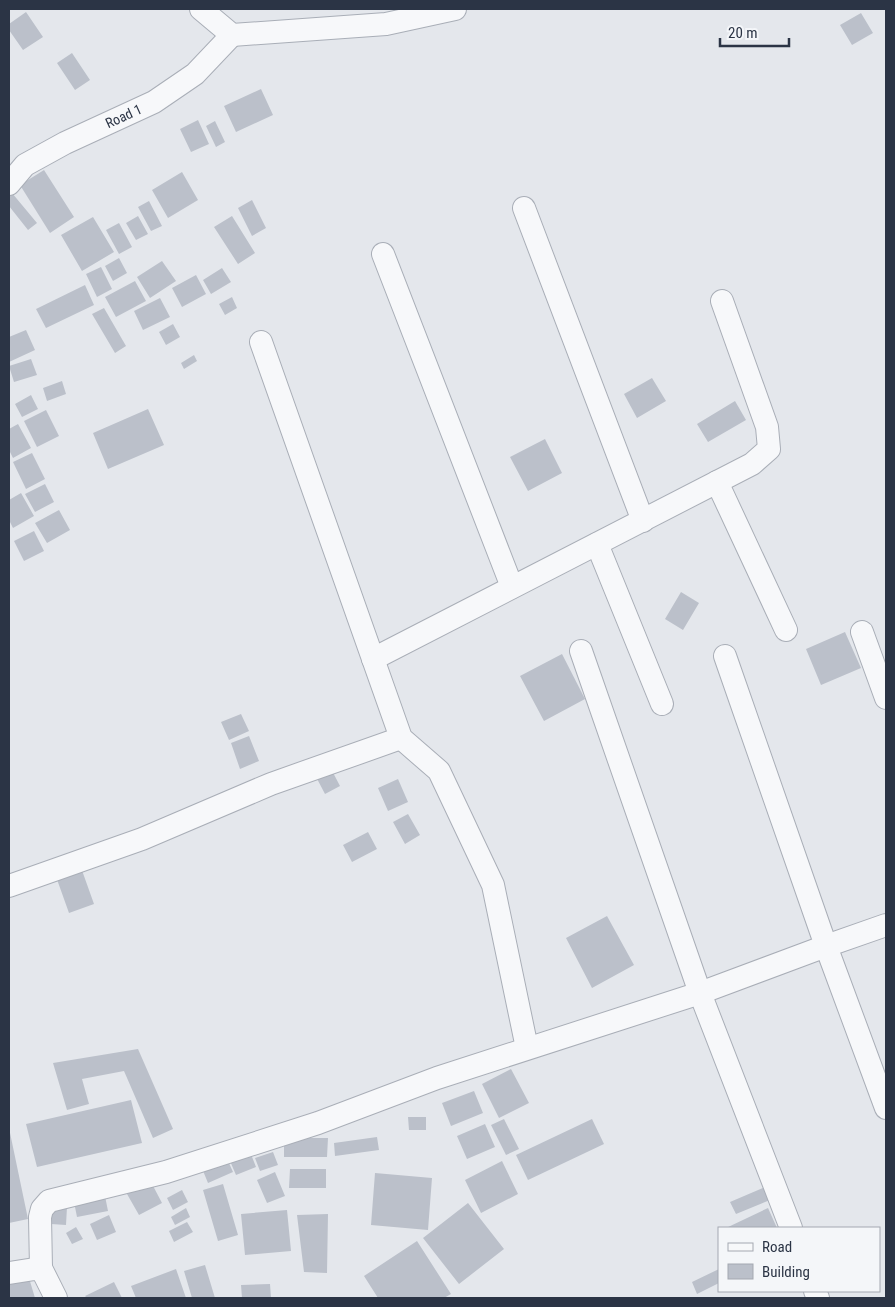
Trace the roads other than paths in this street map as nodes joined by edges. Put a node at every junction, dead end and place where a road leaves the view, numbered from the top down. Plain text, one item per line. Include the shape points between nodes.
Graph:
1 (201, 9) edge
2 (455, 9) edge
3 (232, 35) junction
4 (9, 184) edge
5 (524, 208) dead end
6 (383, 254) dead end
7 (722, 301) dead end
8 (261, 342) dead end
9 (717, 482) junction
10 (643, 521) junction
11 (597, 544) junction
12 (512, 587) junction
13 (786, 630) dead end
14 (862, 632) dead end
15 (581, 651) dead end
16 (725, 656) dead end
17 (373, 659) junction
18 (886, 698) edge
19 (662, 704) dead end
20 (401, 738) junction
21 (9, 886) edge
22 (886, 925) edge
23 (826, 946) junction
24 (700, 993) junction
25 (527, 1048) junction
26 (886, 1108) edge
27 (791, 1227) edge
28 (41, 1268) junction
29 (9, 1273) edge
30 (56, 1298) edge

1 - 3 street
2 - 3 street via 386,24
3 - 4 street, Road 1 via 195,74 154,102 25,165
5 - 10 street
6 - 12 street
7 - 9 street via 767,427 769,449 752,464
8 - 17 street
9 - 10 street
9 - 13 street
10 - 11 street
11 - 12 street
11 - 19 street
12 - 17 street
14 - 18 street
15 - 24 street
16 - 23 street
17 - 20 street
20 - 21 street via 270,784 142,839
20 - 25 street via 439,771 493,885
22 - 23 street
23 - 24 street
23 - 26 street
24 - 25 street
24 - 27 street
25 - 28 street via 318,1123 166,1172 49,1201 40,1217
28 - 29 street
28 - 30 street

